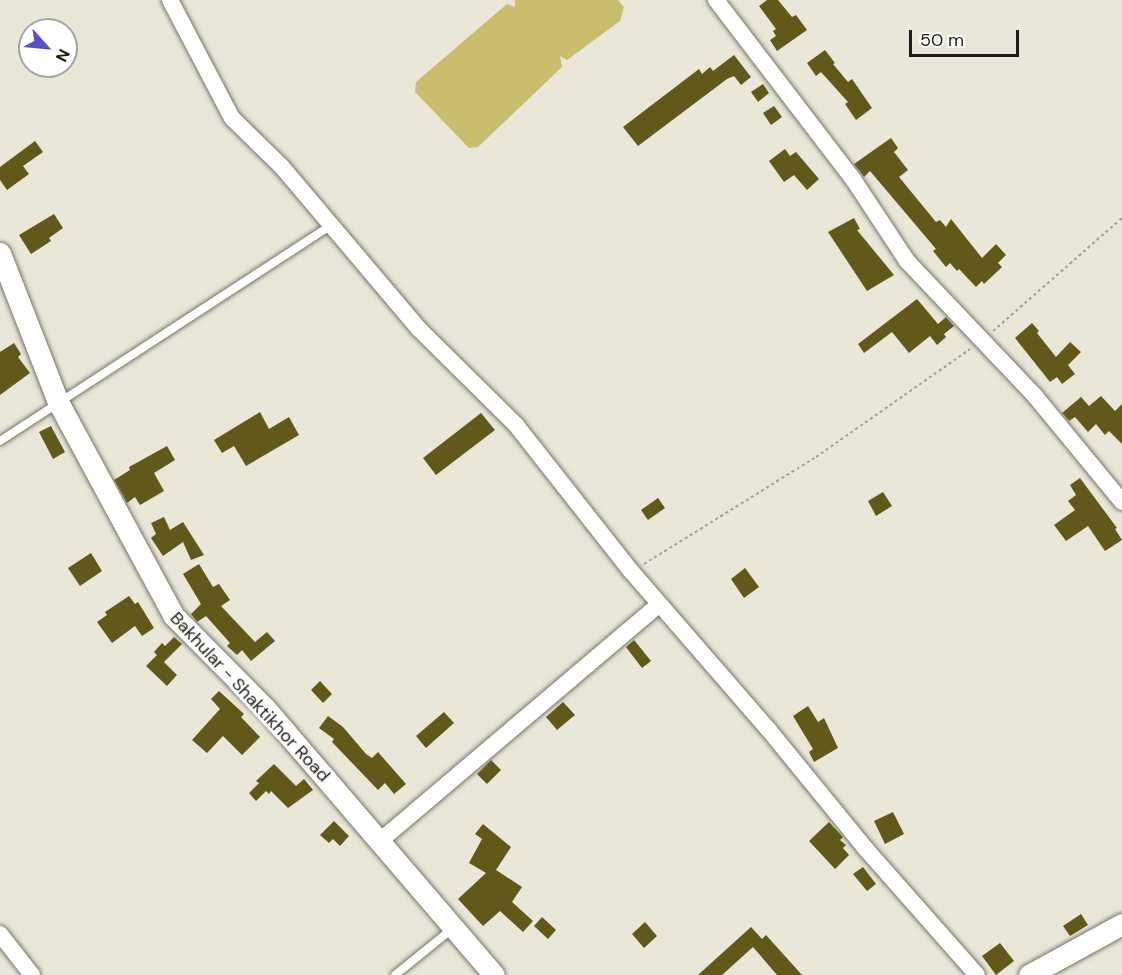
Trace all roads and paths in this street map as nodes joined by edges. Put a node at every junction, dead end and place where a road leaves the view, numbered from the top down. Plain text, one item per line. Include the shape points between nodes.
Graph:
1 (170, 0) edge
2 (716, 0) edge
3 (1122, 218) edge
4 (331, 225) junction
5 (0, 253) edge
6 (982, 340) junction
7 (58, 402) junction
8 (0, 441) edge
9 (1122, 502) edge
10 (631, 572) junction
11 (659, 604) junction
12 (380, 841) junction
13 (1122, 924) edge
14 (454, 927) junction
15 (0, 933) edge
16 (32, 975) edge
17 (395, 975) edge
18 (494, 975) edge
19 (977, 975) edge
20 (1029, 975) edge

1 - 4 street via 232,118 282,167
2 - 6 street via 852,179 908,261
3 - 6 path
4 - 7 lane
4 - 10 street via 419,329 516,425
5 - 7 street, Bakhular - Shaktikhor Road
6 - 9 street via 1035,396
6 - 10 path via 816,457
7 - 8 lane
7 - 12 street, Bakhular - Shaktikhor Road via 172,615 266,709
10 - 11 street
11 - 12 street
11 - 19 street
12 - 14 street, Bakhular - Shaktikhor Road
13 - 20 street
14 - 17 lane
14 - 18 street, Bakhular - Shaktikhor Road
15 - 16 street

